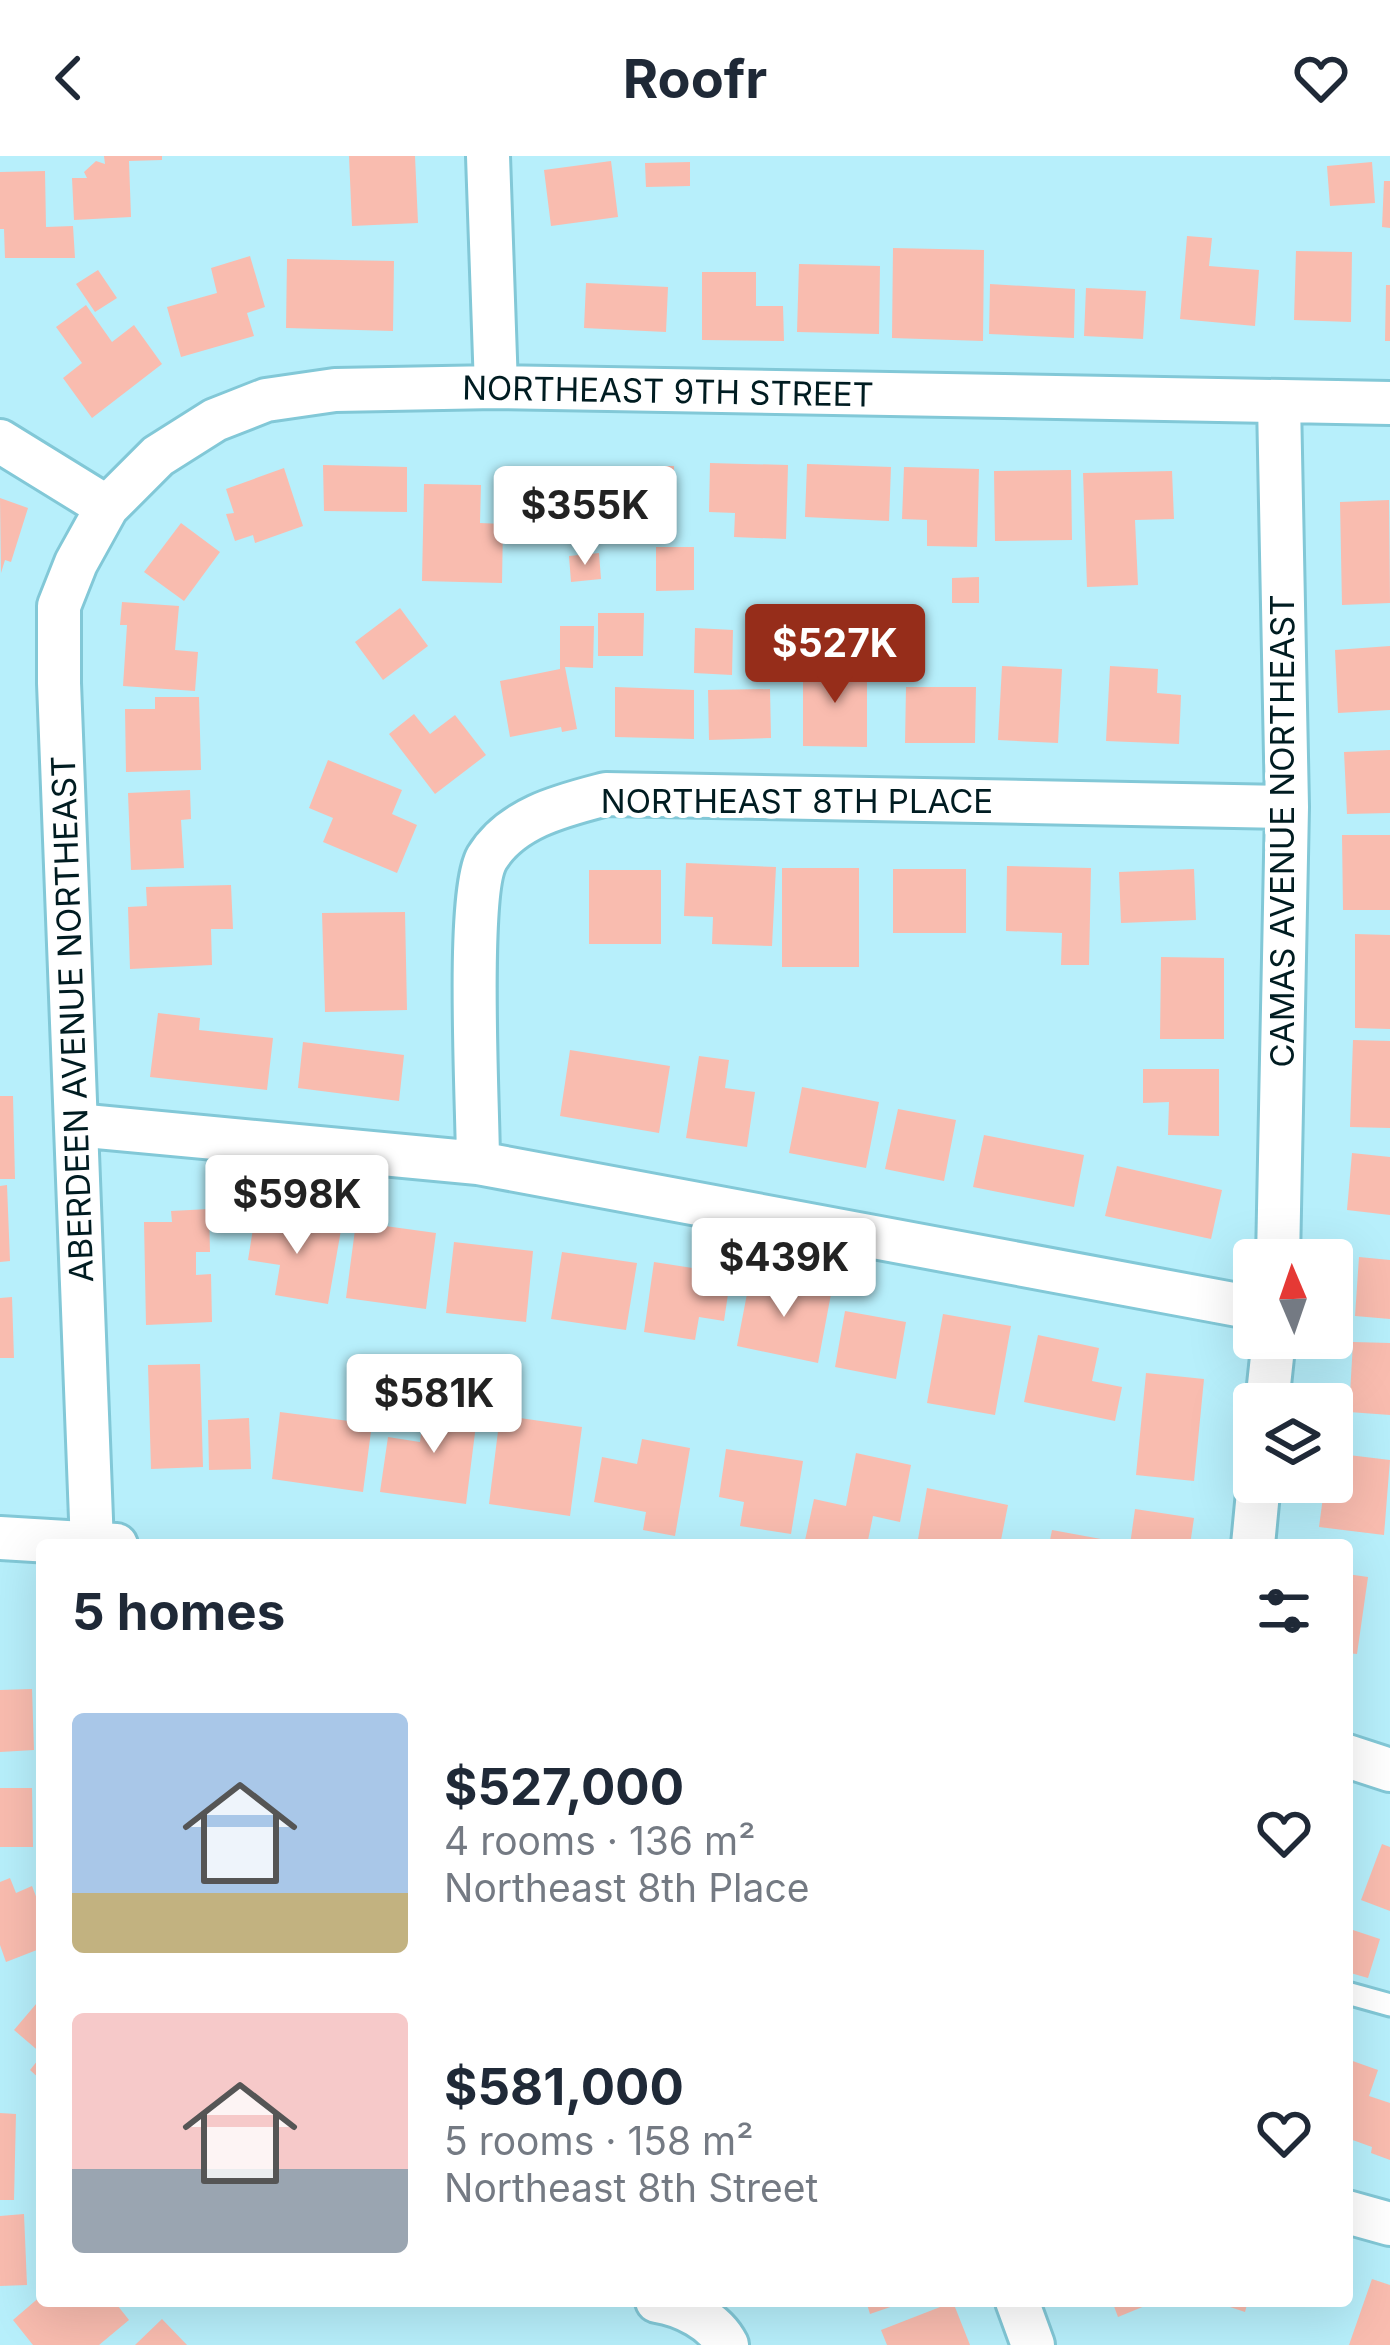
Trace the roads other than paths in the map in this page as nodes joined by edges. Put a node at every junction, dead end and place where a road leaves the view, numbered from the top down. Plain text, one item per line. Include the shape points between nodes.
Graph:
1 (488, 156) edge
2 (496, 387) junction
3 (1279, 402) junction
4 (1390, 404) edge
5 (0, 441) edge
6 (107, 507) junction
7 (1287, 807) junction
8 (76, 1125) junction
9 (478, 1162) junction
10 (1278, 1239) edge
11 (1233, 1304) edge
12 (1257, 1503) edge
13 (0, 1538) edge
14 (100, 1539) edge
15 (1254, 1539) edge
16 (36, 1540) edge
17 (1353, 1758) edge
18 (1390, 1770) edge
19 (1353, 1995) edge
20 (1390, 2005) edge
21 (1353, 2214) edge
22 (1390, 2224) edge
23 (678, 2307) edge
24 (1019, 2307) edge
25 (727, 2345) edge
26 (1033, 2345) edge

1 - 2 street
2 - 3 street, NORTHEAST 9TH STREET
2 - 6 street, NORTHEAST 9TH STREET via 334,389 266,400 158,456
3 - 4 street, NORTHEAST 9TH STREET
3 - 7 street, CAMAS AVENUE NORTHEAST
5 - 6 street
6 - 8 street, ABERDEEN AVENUE NORTHEAST via 59,606
7 - 9 street, NORTHEAST 8TH PLACE via 606,794 558,807 516,827 486,860 476,905
7 - 10 street, CAMAS AVENUE NORTHEAST
8 - 9 street
8 - 14 street, ABERDEEN AVENUE NORTHEAST
9 - 11 street
12 - 15 street
13 - 16 street
17 - 18 street
19 - 20 lane
21 - 22 street
23 - 25 street via 719,2329
24 - 26 street

